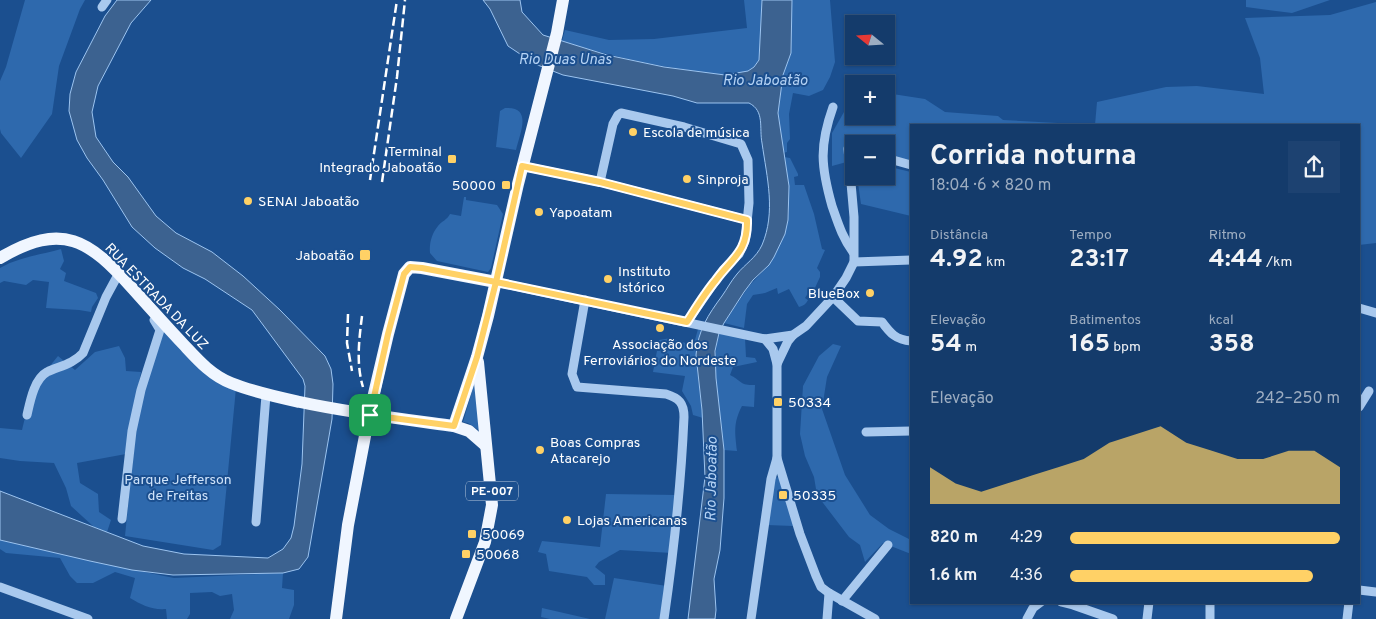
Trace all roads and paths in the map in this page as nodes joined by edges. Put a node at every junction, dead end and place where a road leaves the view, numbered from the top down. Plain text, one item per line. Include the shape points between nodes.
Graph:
1 (563, 0) edge
2 (832, 107) dead end
3 (895, 161) edge
4 (910, 165) edge
5 (522, 166) junction
6 (600, 182) junction
7 (851, 185) edge
8 (747, 220) junction
9 (853, 252) junction
10 (0, 258) edge
11 (910, 260) edge
12 (854, 262) junction
13 (119, 273) junction
14 (496, 282) junction
15 (833, 297) junction
16 (585, 300) junction
17 (149, 307) junction
18 (1360, 308) edge
19 (1376, 313) edge
20 (687, 322) junction
21 (793, 335) junction
22 (765, 339) junction
23 (910, 341) edge
24 (477, 357) junction
25 (777, 364) junction
26 (1369, 391) dead end
27 (266, 395) junction
28 (1360, 405) edge
29 (27, 415) dead end
30 (370, 415) junction
31 (454, 426) junction
32 (910, 431) edge
33 (866, 432) dead end
34 (485, 446) junction
35 (777, 458) junction
36 (122, 519) dead end
37 (256, 522) dead end
38 (888, 544) dead end
39 (0, 587) edge
40 (1360, 590) edge
41 (1376, 592) edge
42 (829, 593) junction
43 (842, 600) junction
44 (1038, 604) edge
45 (1073, 604) edge
46 (1149, 604) edge
47 (1210, 604) edge
48 (1349, 604) edge
49 (88, 619) edge
50 (336, 619) edge
51 (456, 619) edge
52 (664, 619) edge
53 (751, 619) edge
54 (826, 619) edge
55 (875, 619) edge
56 (1027, 619) edge
57 (1113, 619) edge
58 (1147, 619) edge
59 (1210, 619) edge
60 (1347, 619) edge

1 - 5 main road
2 - 9 street via 826,126 822,166 841,234
3 - 4 street
5 - 6 street
5 - 14 main road
6 - 8 street
6 - 8 street via 618,115 625,113 684,126 741,144 748,160
7 - 9 street
8 - 20 street via 746,235 738,254
9 - 12 street
10 - 13 main road, RUA ESTRADA DA LUZ via 41,240 70,240 97,252
11 - 12 street
12 - 15 street
13 - 17 main road, RUA ESTRADA DA LUZ
13 - 29 street via 83,353 76,360 44,375 32,394
14 - 16 street
14 - 24 main road
14 - 30 main road via 422,268 407,269
15 - 21 street
15 - 23 street via 858,320 882,322 891,334
16 - 20 street
16 - 52 street via 572,374 577,387 666,394 678,398 683,407 682,481
17 - 27 main road, RUA ESTRADA DA LUZ via 204,366 232,383
17 - 36 street via 149,313 160,330 132,431
18 - 19 street
20 - 22 street
21 - 22 street
21 - 25 street
22 - 25 street via 773,349
24 - 31 main road
24 - 34 main road, PE-007
25 - 35 street
26 - 28 street
27 - 30 main road, RUA ESTRADA DA LUZ
27 - 37 street
30 - 31 main road, RUA ESTRADA DA LUZ
30 - 50 main road via 348,525
31 - 34 main road via 469,431
32 - 33 street
34 - 51 main road, PE-007 via 492,493 490,523
35 - 42 street via 813,569 821,587
35 - 53 street via 771,478
38 - 43 street
39 - 49 street
40 - 41 street
42 - 43 street
42 - 54 street
43 - 55 street
44 - 56 street
45 - 57 street
46 - 58 street
47 - 59 street
48 - 60 street

